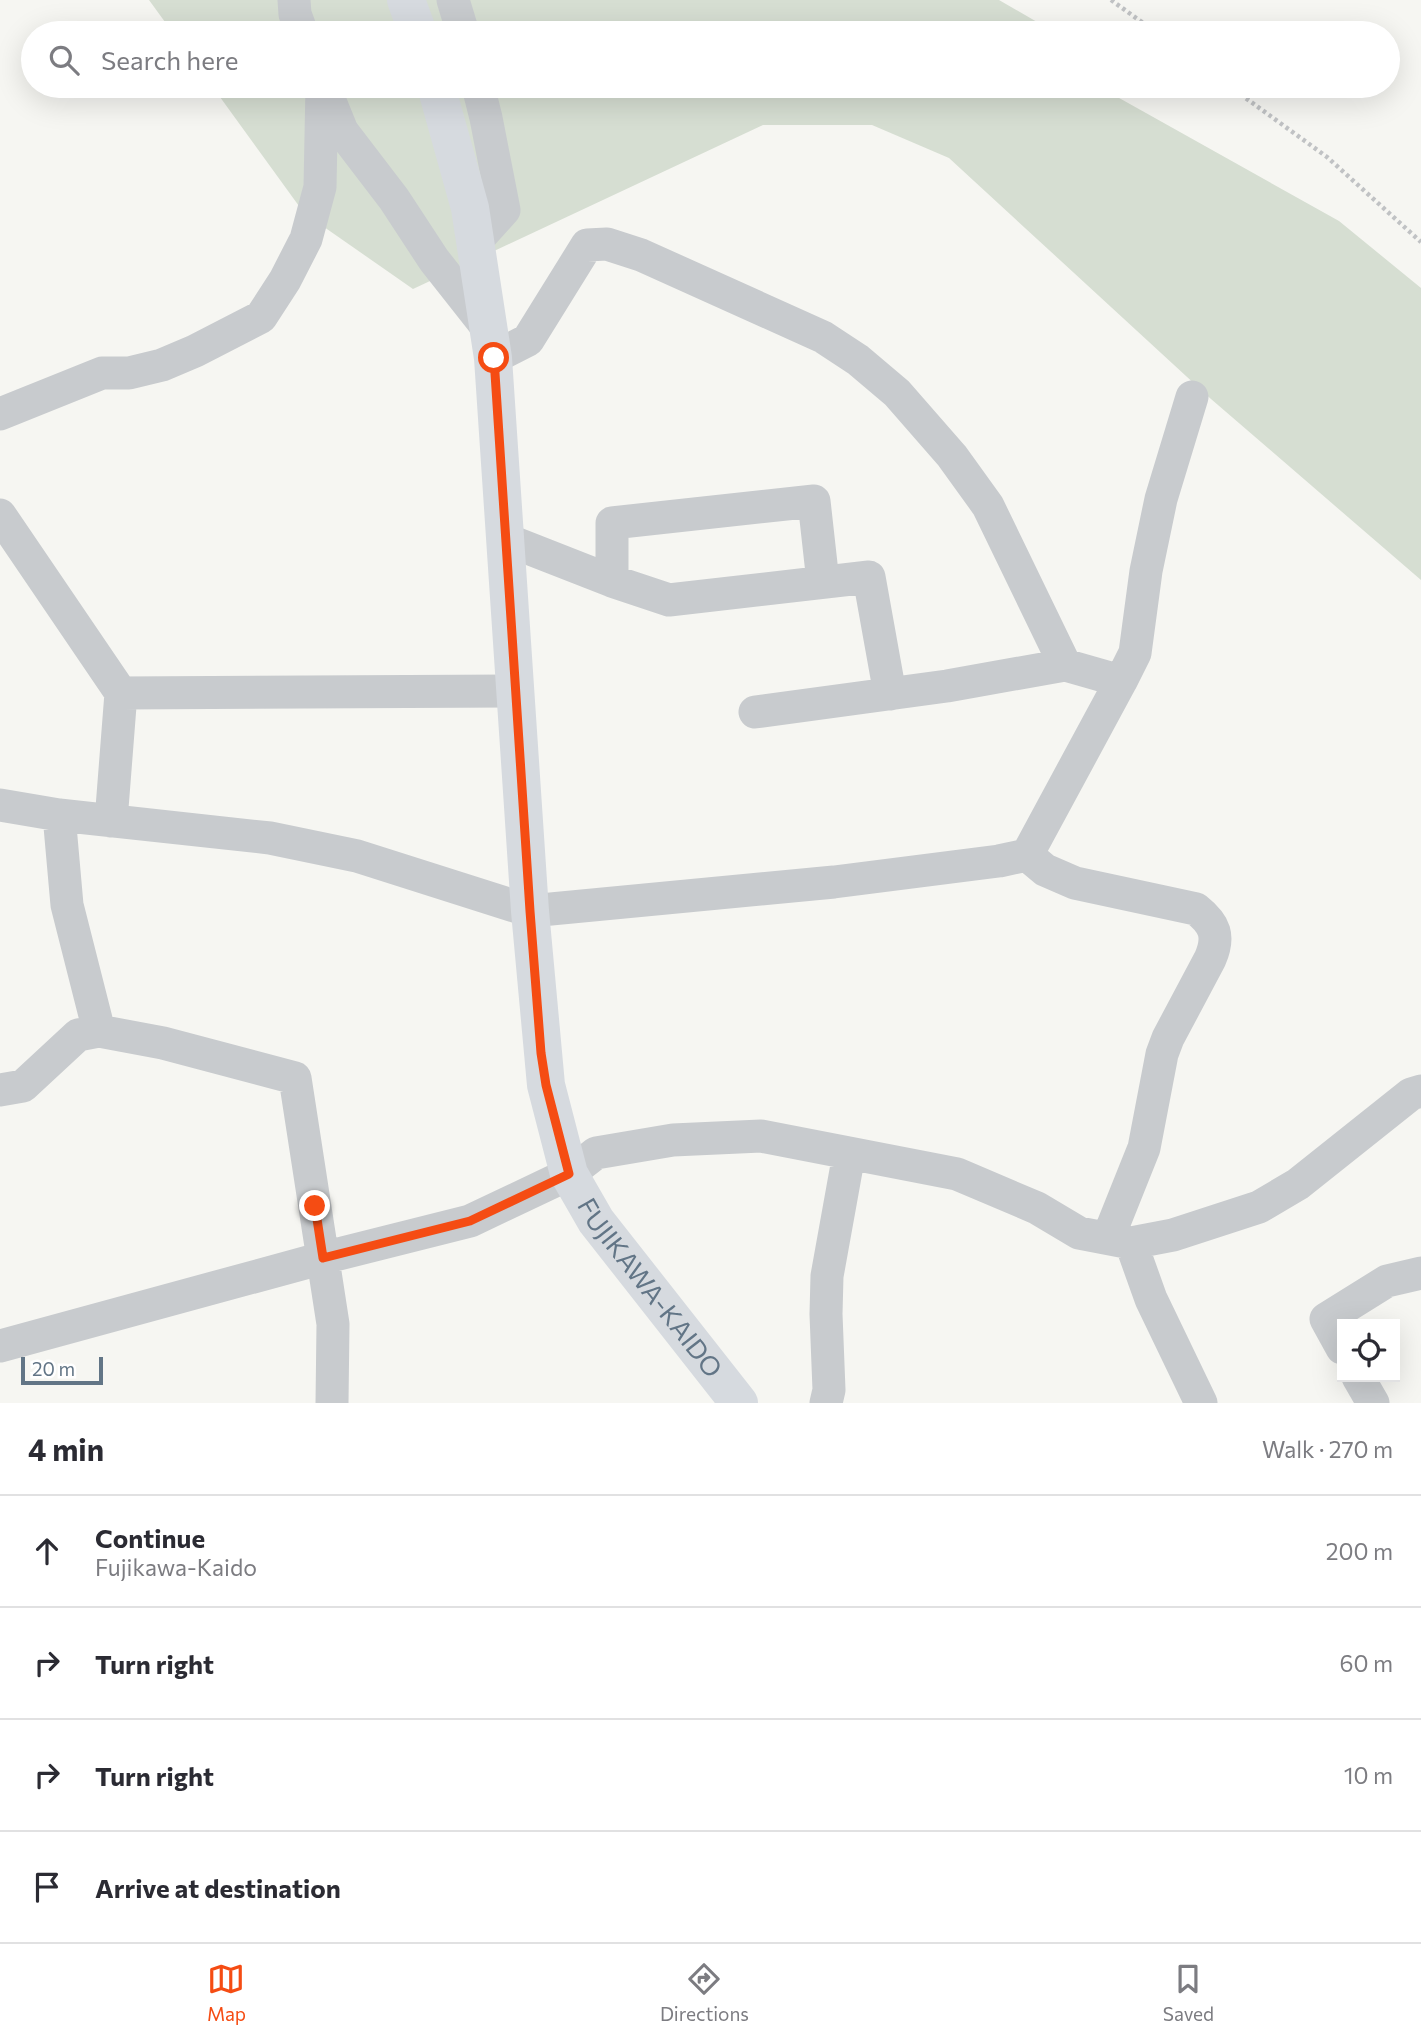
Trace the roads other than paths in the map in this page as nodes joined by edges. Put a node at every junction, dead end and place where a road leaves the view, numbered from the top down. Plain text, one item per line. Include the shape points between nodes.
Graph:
1 (294, 0) edge
2 (406, 0) edge
3 (453, 0) edge
4 (298, 21) edge
5 (414, 21) edge
6 (459, 21) edge
7 (322, 98) edge
8 (327, 98) edge
9 (439, 98) edge
10 (481, 98) edge
11 (476, 241) junction
12 (492, 344) junction
13 (1192, 397) dead end
14 (0, 414) edge
15 (0, 515) edge
16 (505, 538) junction
17 (612, 581) junction
18 (822, 582) junction
19 (1065, 665) junction
20 (1121, 681) junction
21 (516, 691) junction
22 (121, 693) junction
23 (890, 694) junction
24 (755, 712) dead end
25 (0, 804) edge
26 (59, 815) junction
27 (111, 821) junction
28 (1027, 855) junction
29 (530, 911) junction
30 (99, 1031) junction
31 (0, 1090) edge
32 (1421, 1091) edge
33 (849, 1154) junction
34 (569, 1174) junction
35 (1119, 1240) junction
36 (323, 1258) junction
37 (1421, 1273) edge
38 (1337, 1339) edge
39 (0, 1346) edge
40 (1361, 1382) edge
41 (332, 1403) edge
42 (739, 1403) edge
43 (826, 1403) edge
44 (1201, 1403) edge
45 (1373, 1403) edge

1 - 4 street
2 - 5 main road
3 - 6 street
7 - 14 street via 317,200 306,239 261,317 162,365 129,373 102,373
8 - 12 street via 342,131 394,198
9 - 11 main road, FUJIKAWA-KAIDO
10 - 11 street via 504,210
11 - 12 main road, FUJIKAWA-KAIDO
12 - 16 main road, FUJIKAWA-KAIDO
12 - 19 street via 528,340 587,245 607,244 823,337 897,393 952,456 988,506
13 - 20 street via 1161,499 1135,653
15 - 22 street
16 - 17 street
16 - 21 main road, FUJIKAWA-KAIDO
17 - 18 street via 669,600
17 - 18 street via 612,523 814,500
18 - 23 street via 869,577
19 - 20 street
19 - 23 street
20 - 28 street
21 - 22 street
21 - 29 main road, FUJIKAWA-KAIDO
22 - 27 street
23 - 24 street
25 - 26 street
26 - 27 street
26 - 30 street via 67,905
27 - 29 street via 270,838 357,856
28 - 29 street via 834,882
28 - 35 street via 1045,870 1075,883 1195,909 1215,932 1216,946 1162,1054 1144,1148
29 - 34 main road, FUJIKAWA-KAIDO via 546,1085
30 - 31 street via 78,1035 23,1086
30 - 36 street via 295,1077
32 - 35 street via 1411,1094 1298,1184 1259,1207 1173,1235
33 - 34 street via 761,1136 673,1140 596,1153
33 - 35 street via 957,1174 1037,1208 1079,1233
33 - 43 street via 827,1276
34 - 36 street via 470,1221
34 - 42 main road, FUJIKAWA-KAIDO via 596,1221
35 - 44 street
36 - 39 street
36 - 41 street via 333,1324
37 - 38 street via 1387,1281 1326,1320
40 - 45 street

